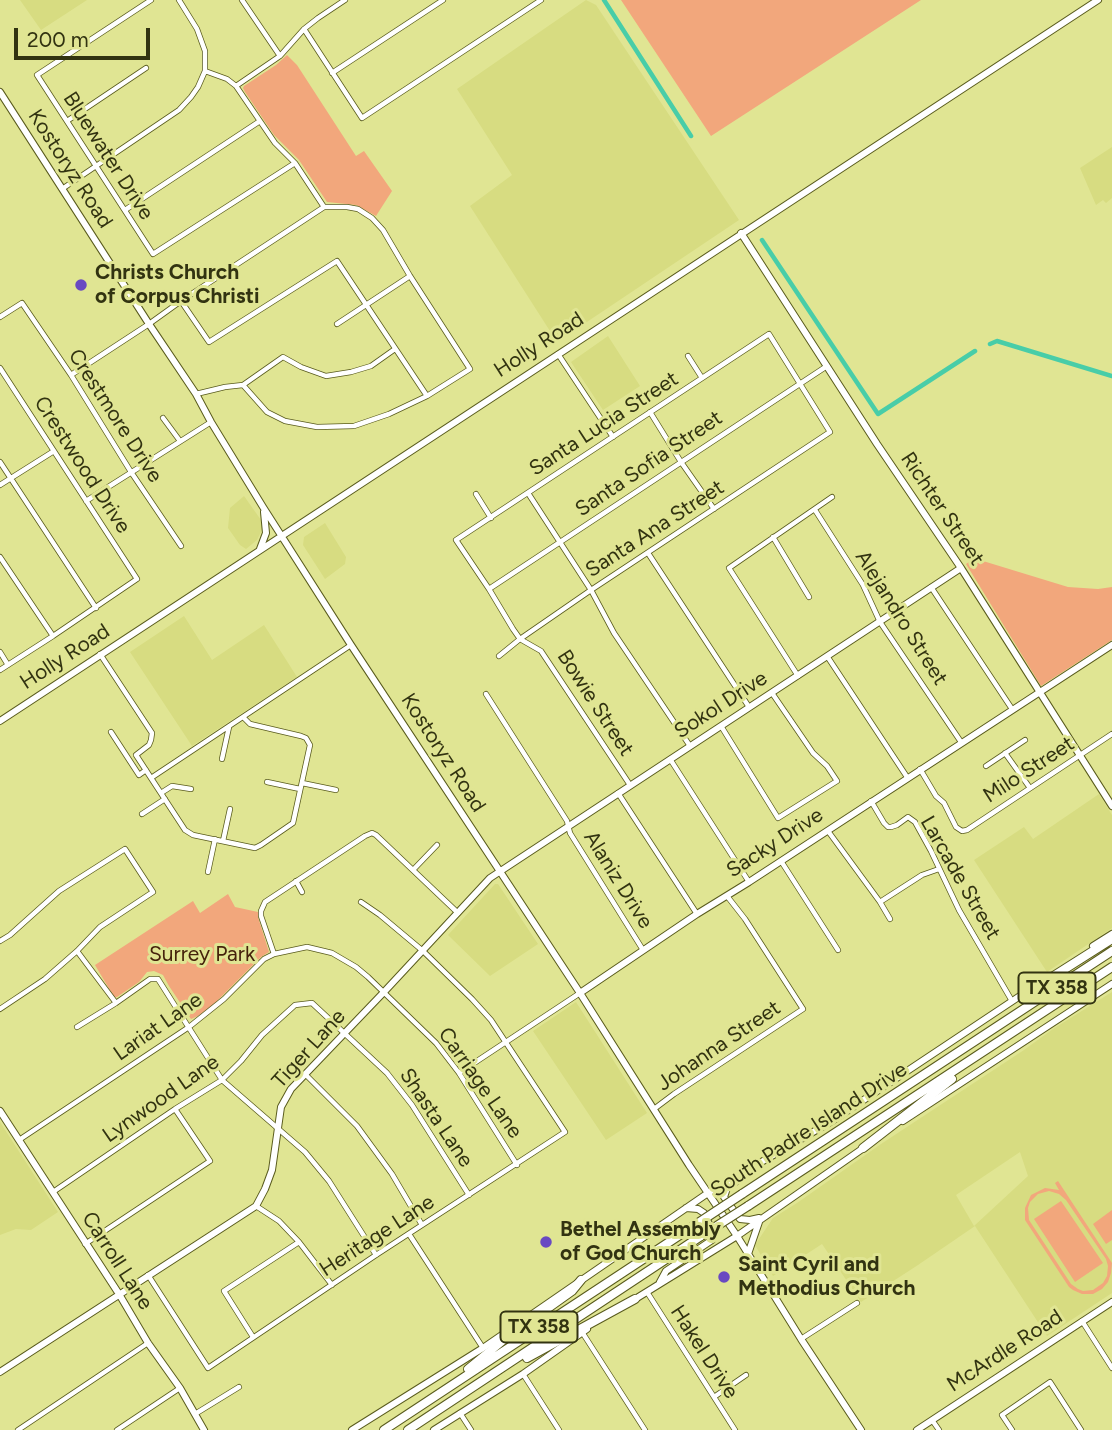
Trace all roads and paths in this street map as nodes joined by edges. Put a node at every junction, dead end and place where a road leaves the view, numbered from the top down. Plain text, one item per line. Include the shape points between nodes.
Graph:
1 (151, 0) edge
2 (179, 0) edge
3 (345, 0) edge
4 (443, 0) edge
5 (541, 0) edge
6 (1098, 0) edge
7 (244, 1) edge
8 (304, 29) junction
9 (281, 56) junction
10 (146, 68) dead end
11 (205, 71) junction
12 (332, 73) junction
13 (236, 86) junction
14 (0, 92) edge
15 (66, 121) junction
16 (260, 121) junction
17 (295, 163) junction
18 (96, 166) junction
19 (62, 189) junction
20 (324, 207) junction
21 (125, 210) junction
22 (741, 233) junction
23 (410, 276) junction
24 (181, 301) junction
25 (366, 304) junction
26 (0, 317) edge
27 (149, 324) junction
28 (337, 324) dead end
29 (396, 349) junction
30 (558, 354) junction
31 (688, 356) dead end
32 (827, 366) junction
33 (0, 368) edge
34 (71, 375) junction
35 (702, 378) junction
36 (800, 383) junction
37 (243, 385) junction
38 (196, 394) junction
39 (426, 396) junction
40 (650, 412) junction
41 (163, 418) dead end
42 (211, 422) junction
43 (612, 437) junction
44 (180, 441) junction
45 (54, 451) junction
46 (0, 462) edge
47 (681, 462) junction
48 (131, 472) junction
49 (11, 478) junction
50 (0, 485) edge
51 (528, 493) junction
52 (476, 494) dead end
53 (832, 497) dead end
54 (86, 501) junction
55 (263, 507) junction
56 (714, 509) junction
57 (815, 510) junction
58 (491, 518) junction
59 (281, 535) junction
60 (773, 537) junction
61 (456, 540) joint
62 (560, 542) junction
63 (181, 546) dead end
64 (259, 550) junction
65 (648, 553) junction
66 (0, 556) edge
67 (961, 568) junction
68 (931, 587) junction
69 (489, 589) junction
70 (591, 590) junction
71 (809, 597) dead end
72 (96, 608) junction
73 (880, 622) junction
74 (53, 636) junction
75 (520, 639) junction
76 (351, 645) junction
77 (1112, 645) edge
78 (0, 652) edge
79 (100, 654) junction
80 (499, 656) dead end
81 (827, 656) junction
82 (8, 665) junction
83 (0, 670) edge
84 (798, 676) junction
85 (1038, 691) junction
86 (772, 692) junction
87 (486, 694) dead end
88 (749, 707) junction
89 (1012, 709) junction
90 (243, 717) junction
91 (0, 721) edge
92 (229, 726) junction
93 (721, 726) junction
94 (111, 732) dead end
95 (1112, 734) edge
96 (1025, 740) dead end
97 (961, 742) junction
98 (690, 746) junction
99 (1005, 753) junction
100 (136, 755) junction
101 (1081, 755) junction
102 (128, 758) junction
103 (222, 759) dead end
104 (670, 759) junction
105 (986, 766) dead end
106 (920, 769) junction
107 (146, 770) junction
108 (908, 777) junction
109 (151, 778) junction
110 (267, 782) dead end
111 (302, 783) junction
112 (630, 785) junction
113 (1030, 788) junction
114 (191, 789) dead end
115 (300, 789) junction
116 (336, 790) dead end
117 (161, 793) junction
118 (618, 793) junction
119 (165, 799) junction
120 (871, 801) junction
121 (1112, 806) edge
122 (230, 809) dead end
123 (142, 814) dead end
124 (568, 826) junction
125 (828, 830) junction
126 (215, 839) junction
127 (223, 841) junction
128 (437, 845) dead end
129 (780, 861) junction
130 (939, 869) junction
131 (413, 870) junction
132 (500, 871) junction
133 (208, 872) dead end
134 (296, 881) junction
135 (749, 882) junction
136 (302, 892) dead end
137 (727, 896) junction
138 (362, 902) dead end
139 (880, 902) junction
140 (459, 914) junction
141 (697, 914) junction
142 (890, 919) dead end
143 (1112, 936) edge
144 (0, 942) edge
145 (642, 950) junction
146 (838, 950) dead end
147 (77, 951) junction
148 (423, 951) junction
149 (1112, 951) edge
150 (274, 954) junction
151 (1112, 967) edge
152 (1039, 983) joint
153 (1112, 984) edge
154 (384, 992) junction
155 (580, 993) junction
156 (1012, 1001) junction
157 (116, 1003) junction
158 (0, 1009) edge
159 (77, 1027) dead end
160 (189, 1027) junction
161 (1021, 1028) junction
162 (344, 1034) junction
163 (506, 1042) junction
164 (459, 1073) junction
165 (305, 1074) junction
166 (222, 1080) junction
167 (654, 1109) junction
168 (175, 1110) junction
169 (0, 1111) edge
170 (277, 1128) junction
171 (19, 1140) junction
172 (863, 1148) junction
173 (779, 1150) junction
174 (517, 1165) junction
175 (53, 1192) junction
176 (708, 1193) junction
177 (469, 1195) junction
178 (256, 1206) junction
179 (685, 1208) junction
180 (762, 1218) junction
181 (422, 1225) junction
182 (409, 1234) junction
183 (737, 1236) junction
184 (299, 1242) junction
185 (85, 1244) junction
186 (748, 1254) junction
187 (376, 1255) junction
188 (148, 1275) junction
189 (581, 1280) junction
190 (332, 1284) junction
191 (659, 1284) junction
192 (646, 1291) junction
193 (119, 1294) junction
194 (635, 1298) junction
195 (1112, 1302) edge
196 (857, 1303) dead end
197 (1082, 1321) junction
198 (582, 1332) junction
199 (253, 1337) junction
200 (801, 1339) junction
201 (148, 1343) junction
202 (483, 1348) junction
203 (1112, 1368) edge
204 (0, 1373) edge
205 (523, 1374) junction
206 (746, 1375) dead end
207 (478, 1385) junction
208 (239, 1387) dead end
209 (180, 1388) junction
210 (713, 1397) junction
211 (429, 1400) junction
212 (460, 1413) junction
213 (195, 1414) junction
214 (932, 1420) junction
215 (18, 1430) edge
216 (117, 1430) edge
217 (204, 1430) edge
218 (352, 1430) edge
219 (384, 1430) edge
220 (408, 1430) edge
221 (434, 1430) edge
222 (471, 1430) edge
223 (559, 1430) edge
224 (645, 1430) edge
225 (735, 1430) edge
226 (861, 1430) edge
227 (917, 1430) edge
228 (939, 1430) edge
229 (1012, 1430) edge
230 (1081, 1430) edge

1 - 15 street, Bluewater Drive via 37,75
2 - 11 street via 202,40
3 - 8 street
4 - 12 street
5 - 12 street via 362,118
6 - 22 main road, Holly Road
7 - 9 street
8 - 9 street
8 - 12 street
9 - 13 street
10 - 15 street
11 - 13 street
11 - 18 street via 179,110
13 - 16 street
14 - 19 main road, Kostoryz Road
15 - 18 street, Bluewater Drive
16 - 17 street
16 - 21 street
17 - 20 street
17 - 21 street, Bluewater Drive via 153,254
18 - 19 street
18 - 21 street, Bluewater Drive
19 - 27 main road, Kostoryz Road
20 - 23 street via 358,209 372,218
20 - 24 street
22 - 30 main road, Holly Road
22 - 32 main road, Richter Street
23 - 25 street
23 - 39 street via 470,369
24 - 25 street via 209,342 337,261
24 - 27 street
25 - 28 street
25 - 29 street
26 - 34 street, Crestmore Drive via 22,303
27 - 34 street
27 - 38 main road, Kostoryz Road
29 - 37 street via 371,366 326,376 283,357
29 - 39 street
30 - 43 street
30 - 59 main road, Holly Road
31 - 35 street
32 - 36 street, Santa Sofia Street
32 - 67 main road, Richter Street
33 - 45 street, Crestwood Drive
34 - 48 street, Crestmore Drive
35 - 36 street, Santa Lucia Street via 769,334
35 - 40 street, Santa Lucia Street
36 - 47 street, Santa Sofia Street
36 - 56 street, Santa Ana Street via 830,432
37 - 38 street
37 - 39 street via 267,412 317,427 354,426
38 - 42 main road, Kostoryz Road
40 - 43 street, Santa Lucia Street
40 - 47 street
41 - 44 street
42 - 44 street
42 - 55 main road, Kostoryz Road
43 - 51 street, Santa Lucia Street
44 - 48 street
45 - 49 street
45 - 54 street, Crestwood Drive
46 - 49 street
47 - 56 street
47 - 62 street, Santa Sofia Street
48 - 54 street
48 - 63 street, Crestmore Drive
49 - 50 street
49 - 72 street
51 - 58 street, Santa Lucia Street
51 - 62 street
52 - 58 street
53 - 57 street
54 - 72 street, Crestwood Drive via 137,579
55 - 59 main road, Kostoryz Road
55 - 64 main road via 267,530
56 - 65 street, Santa Ana Street
57 - 60 street
57 - 73 street, Alejandro Street via 863,585
58 - 61 street, Santa Lucia Street
59 - 64 main road, Holly Road
59 - 76 main road, Kostoryz Road
60 - 71 street
60 - 84 street via 729,568
61 - 69 street, Bowie Street
62 - 69 street, Santa Sofia Street
62 - 70 street
64 - 79 main road, Holly Road
65 - 70 street, Santa Ana Street
65 - 88 street
66 - 74 street
67 - 68 main road, Sokol Drive
67 - 85 main road, Richter Street
68 - 73 main road, Sokol Drive
68 - 89 street
69 - 75 street, Bowie Street
70 - 75 street, Santa Ana Street
70 - 98 street via 614,633
72 - 74 street
73 - 81 main road, Sokol Drive
73 - 97 street, Alejandro Street
74 - 82 street
75 - 80 street, Santa Ana Street
75 - 112 street, Bowie Street via 541,651
76 - 90 street
76 - 132 main road, Kostoryz Road
77 - 85 main road, Sacky Drive
78 - 82 street
79 - 91 main road, Holly Road
79 - 100 street via 152,733 149,745
81 - 84 main road, Sokol Drive
81 - 108 street
82 - 83 street
84 - 86 main road, Sokol Drive
85 - 89 main road, Sacky Drive
85 - 101 main road, Richter Street
86 - 88 main road, Sokol Drive
86 - 93 street via 837,780 778,818
87 - 124 street, Alaniz Drive
88 - 93 main road, Sokol Drive
89 - 97 main road, Sacky Drive
90 - 92 street
90 - 111 street via 250,724 306,738 310,748
92 - 103 street
92 - 109 street
93 - 98 main road, Sokol Drive
94 - 102 street
95 - 101 street, Milo Street
96 - 99 street
97 - 106 main road, Sacky Drive
98 - 104 main road, Sokol Drive
99 - 105 street
99 - 113 street
100 - 102 street
100 - 107 street
101 - 113 street, Milo Street
101 - 121 main road, Richter Street
102 - 107 street via 139,775
104 - 112 main road, Sokol Drive
104 - 135 street
106 - 108 main road, Sacky Drive
106 - 113 street, Milo Street via 962,831
107 - 109 street
108 - 120 main road, Sacky Drive
109 - 117 street
110 - 115 street
111 - 115 street
111 - 116 street
112 - 118 main road, Sokol Drive
114 - 117 street via 172,786
115 - 127 street via 293,823 261,845 255,848
117 - 119 street
118 - 124 main road, Sokol Drive
118 - 141 street
119 - 123 street
119 - 126 street via 184,830
120 - 125 main road, Sacky Drive
120 - 130 street, Larcade Street via 888,827 912,818
122 - 127 street
124 - 132 main road, Sokol Drive
124 - 145 street, Alaniz Drive
125 - 129 main road, Sacky Drive
125 - 139 street
126 - 127 street
126 - 133 street
128 - 131 street
129 - 135 main road, Sacky Drive
129 - 146 street
130 - 139 street
130 - 156 street, Larcade Street
131 - 134 street via 372,833
131 - 140 street
132 - 140 main road, Tiger Lane
132 - 155 main road, Kostoryz Road
134 - 136 street
134 - 150 street via 265,902 261,911
135 - 137 main road, Sacky Drive
137 - 141 main road, Sacky Drive
137 - 167 street, Johanna Street via 803,1009
138 - 148 street
139 - 142 street
140 - 148 main road, Tiger Lane
141 - 145 main road, Sacky Drive
143 - 152 highway
144 - 147 street via 59,891 125,849 153,892 100,927
145 - 155 main road, Sacky Drive
147 - 157 street
147 - 158 street
148 - 154 main road, Tiger Lane
148 - 163 street via 472,999
149 - 211 highway, South Padre Island Drive / TX 358, bridge
150 - 154 street, Lariat Lane via 307,947 332,953
150 - 160 street, Lariat Lane
151 - 161 highway, South Padre Island Drive / TX 358
152 - 156 main road
153 - 172 main road
154 - 162 main road, Tiger Lane
154 - 164 street, Carriage Lane via 436,1043
155 - 163 street, Sacky Drive
155 - 167 main road, Kostoryz Road
156 - 173 main road via 831,1121
157 - 159 street
157 - 160 street via 150,979 158,979
160 - 166 street
160 - 171 street, Lariat Lane
161 - 172 highway
161 - 207 highway, South Padre Island Drive / TX 358, bridge
162 - 165 main road, Tiger Lane
162 - 166 street, Lynwood Lane via 312,1003 295,1005
162 - 177 street, Shasta Lane via 387,1073 412,1105
163 - 164 street, Sacky Drive
163 - 174 street, Heritage Lane via 565,1132
164 - 174 street, Carriage Lane
165 - 170 main road, Tiger Lane via 281,1107
165 - 181 street via 357,1126
166 - 168 street, Lynwood Lane
166 - 170 street
167 - 176 main road, Kostoryz Road
168 - 175 street, Lynwood Lane
168 - 185 street via 210,1161
169 - 171 main road, Carroll Lane
170 - 178 main road, Tiger Lane via 272,1170
170 - 187 street via 329,1181
171 - 175 main road, Carroll Lane
172 - 180 main road
173 - 176 main road
173 - 180 main road via 727,1188 724,1197 740,1219
174 - 177 street, Heritage Lane
175 - 185 main road, Carroll Lane
176 - 179 main road
176 - 183 main road, Kostoryz Road
177 - 181 street, Heritage Lane
178 - 184 street
178 - 188 main road
179 - 189 main road
179 - 191 main road via 704,1213 714,1235 666,1271
180 - 183 main road
180 - 186 main road
181 - 182 street, Heritage Lane
182 - 187 street, Heritage Lane
182 - 202 street
183 - 186 main road, Kostoryz Road
183 - 191 main road
184 - 190 street
184 - 199 street via 225,1291
185 - 193 main road, Carroll Lane
186 - 200 main road, Kostoryz Road
187 - 190 street, Heritage Lane
188 - 193 main road
188 - 199 street, Heritage Lane via 208,1367
189 - 202 main road
189 - 211 highway
190 - 199 street, Heritage Lane
191 - 192 main road
192 - 194 main road
192 - 210 street, Hakel Drive
193 - 201 main road, Carroll Lane
193 - 204 main road
194 - 198 main road
194 - 207 highway
195 - 197 main road, McArdle Road
196 - 200 street
197 - 203 street
197 - 214 main road, McArdle Road
198 - 205 main road
198 - 224 street
200 - 226 main road, Kostoryz Road
201 - 209 main road, Carroll Lane
201 - 215 street
202 - 218 main road
205 - 212 main road
205 - 223 street
206 - 210 street
207 - 220 highway, South Padre Island Drive / TX 358
208 - 213 street
209 - 213 main road, Carroll Lane
209 - 216 street
210 - 225 street, Hakel Drive
211 - 219 highway, South Padre Island Drive / TX 358
212 - 221 main road
212 - 222 street
213 - 217 main road, Carroll Lane
214 - 227 main road, McArdle Road
214 - 228 street
229 - 230 street via 1002,1415 1050,1382

